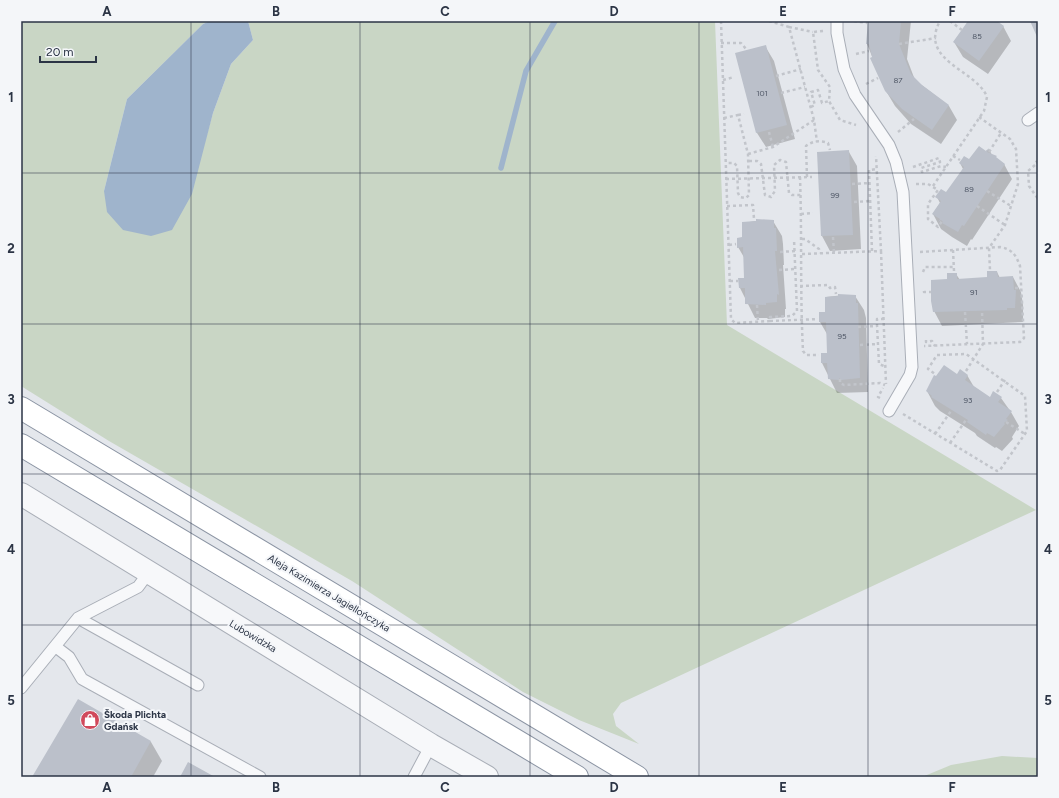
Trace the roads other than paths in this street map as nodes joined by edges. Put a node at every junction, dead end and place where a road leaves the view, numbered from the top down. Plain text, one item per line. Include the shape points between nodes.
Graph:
1 (837, 21) edge
2 (1038, 113) edge
3 (1028, 120) dead end
4 (21, 408) edge
5 (890, 409) road end
6 (21, 445) edge
7 (21, 494) edge
8 (149, 572) junction
9 (78, 618) junction
10 (56, 647) junction
11 (198, 685) dead end
12 (21, 688) edge
13 (582, 744) junction
14 (431, 745) junction
15 (575, 775) edge
16 (260, 777) edge
17 (414, 777) edge
18 (487, 777) edge
19 (619, 777) edge
20 (636, 777) edge

1 - 5 lane via 844,69 855,95 889,145 903,192 912,367
2 - 3 lane
4 - 13 highway, Aleja Kazimierza Jagiellończyka
6 - 15 highway
7 - 8 street, Lubowidzka
8 - 9 lane via 138,586
8 - 14 street, Lubowidzka
9 - 10 lane
9 - 11 lane
10 - 12 lane
10 - 16 lane via 69,657 82,679
13 - 19 lane
13 - 20 highway, Aleja Kazimierza Jagiellończyka
14 - 17 lane
14 - 18 street, Lubowidzka

